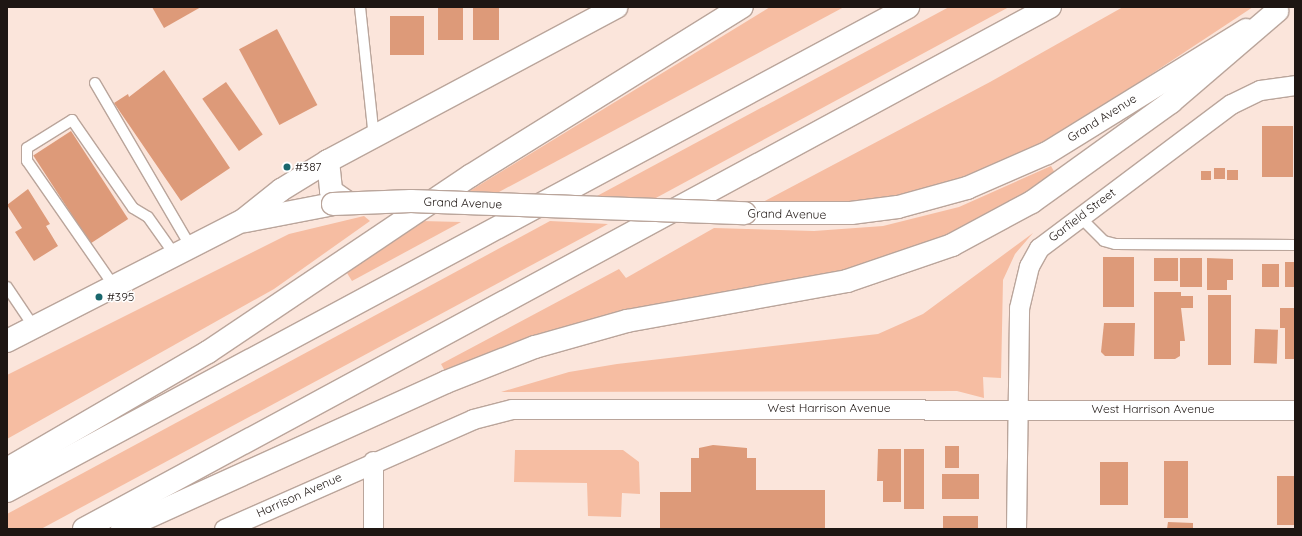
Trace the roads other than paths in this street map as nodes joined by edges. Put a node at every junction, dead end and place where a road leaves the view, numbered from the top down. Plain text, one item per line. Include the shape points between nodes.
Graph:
1 (360, 7) edge
2 (617, 7) edge
3 (742, 7) edge
4 (908, 7) edge
5 (1050, 7) edge
6 (1279, 9) edge
7 (95, 83) dead end
8 (1295, 85) edge
9 (374, 137) junction
10 (328, 161) junction
11 (339, 202) junction
12 (1079, 216) junction
13 (242, 221) junction
14 (1295, 245) edge
15 (183, 251) junction
16 (114, 286) junction
17 (7, 287) edge
18 (34, 327) junction
19 (7, 340) edge
20 (1018, 408) junction
21 (1295, 410) edge
22 (373, 461) junction
23 (7, 469) edge
24 (7, 491) edge
25 (84, 529) edge
26 (122, 529) edge
27 (224, 529) edge
28 (373, 529) edge
29 (1016, 529) edge

1 - 9 lane
2 - 9 main road, Grand Avenue
3 - 23 main road via 470,176 208,352
4 - 24 main road
5 - 25 main road
6 - 11 main road, Grand Avenue, bridge via 1047,153 980,183 933,199 851,214 745,214 411,201
6 - 26 main road via 1158,111 1032,202 952,245 847,281 627,320 535,347 446,382
7 - 15 lane
8 - 12 street, Garfield Street via 1260,90 1231,104
9 - 10 main road, Grand Avenue
10 - 11 main road via 328,184
10 - 13 main road, Grand Avenue via 281,190
11 - 13 main road, Grand Avenue
12 - 14 lane via 1104,241 1115,244
12 - 20 street, Garfield Street via 1039,248 1028,272 1019,308
13 - 15 main road, Grand Avenue
15 - 16 main road, Grand Avenue
15 - 16 lane via 148,217 133,208 77,123 72,120 27,148 27,161
16 - 18 main road, Grand Avenue
17 - 18 lane
18 - 19 main road, Grand Avenue
20 - 21 street, West Harrison Avenue
20 - 22 street, West Harrison Avenue via 512,409 473,419
20 - 29 street, Garfield Street
22 - 27 street, Harrison Avenue
22 - 28 street

